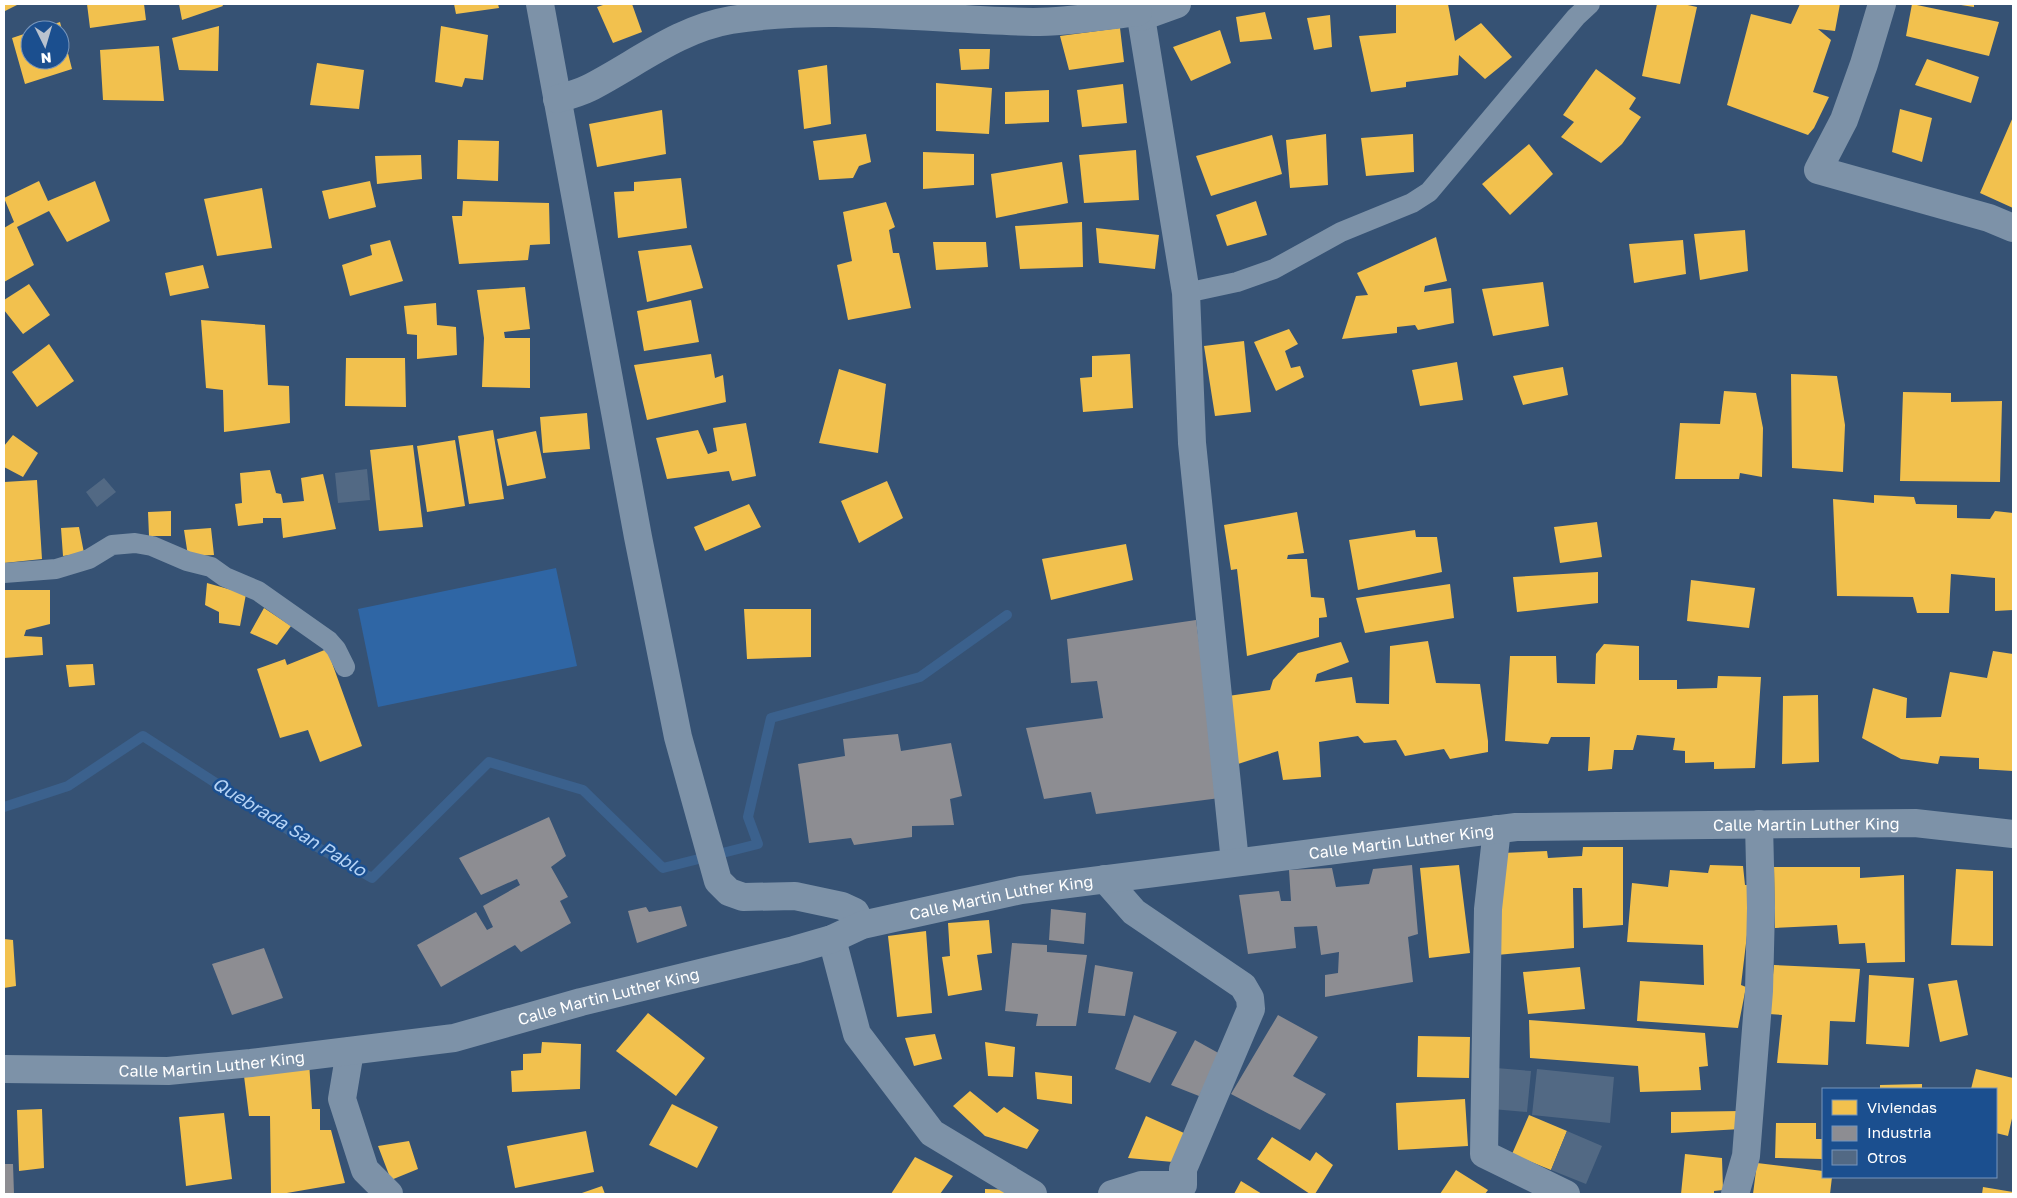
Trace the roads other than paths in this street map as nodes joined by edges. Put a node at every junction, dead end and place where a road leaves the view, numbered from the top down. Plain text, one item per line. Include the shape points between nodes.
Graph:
1 (540, 4) edge
2 (1177, 4) edge
3 (1590, 4) edge
4 (1882, 4) edge
5 (1138, 11) edge
6 (557, 99) junction
7 (2013, 228) edge
8 (1186, 293) junction
9 (4, 573) edge
10 (345, 667) dead end
11 (1759, 824) junction
12 (1497, 829) junction
13 (2013, 834) edge
14 (1235, 862) junction
15 (1105, 879) junction
16 (862, 925) junction
17 (832, 939) junction
18 (350, 1051) junction
19 (4, 1069) edge
20 (389, 1194) edge
21 (1032, 1194) edge
22 (1112, 1194) edge
23 (1566, 1194) edge
24 (1735, 1194) edge

1 - 6 street
2 - 5 street
3 - 8 lane via 1429,192 1412,203 1341,232 1274,269 1237,282
4 - 7 street via 1844,120 1818,170 1989,218
5 - 6 street via 1034,22 937,16 797,14 730,20 700,28 662,45 587,89
5 - 8 street
6 - 16 street via 678,737 718,881 729,892 743,897 795,896 842,906 855,912
8 - 14 street via 1192,443
9 - 10 lane via 56,569 89,559 112,545 135,543 152,546 211,567 225,577 258,591 329,641
11 - 12 street, Calle Martin Luther King
11 - 13 street, Calle Martin Luther King via 1915,824
11 - 24 street via 1759,991 1746,1156
12 - 14 street, Calle Martin Luther King
12 - 23 street via 1488,909 1484,1154
14 - 15 street, Calle Martin Luther King
15 - 16 street, Calle Martin Luther King via 1021,890
15 - 22 street via 1134,912 1243,986 1250,998 1251,1009 1183,1169 1183,1185 1141,1185
16 - 17 street, Calle Martin Luther King
17 - 18 street, Calle Martin Luther King via 581,1002 454,1038
17 - 21 street via 857,1034 932,1133
18 - 19 street, Calle Martin Luther King via 168,1071
18 - 20 street via 342,1100 365,1170

